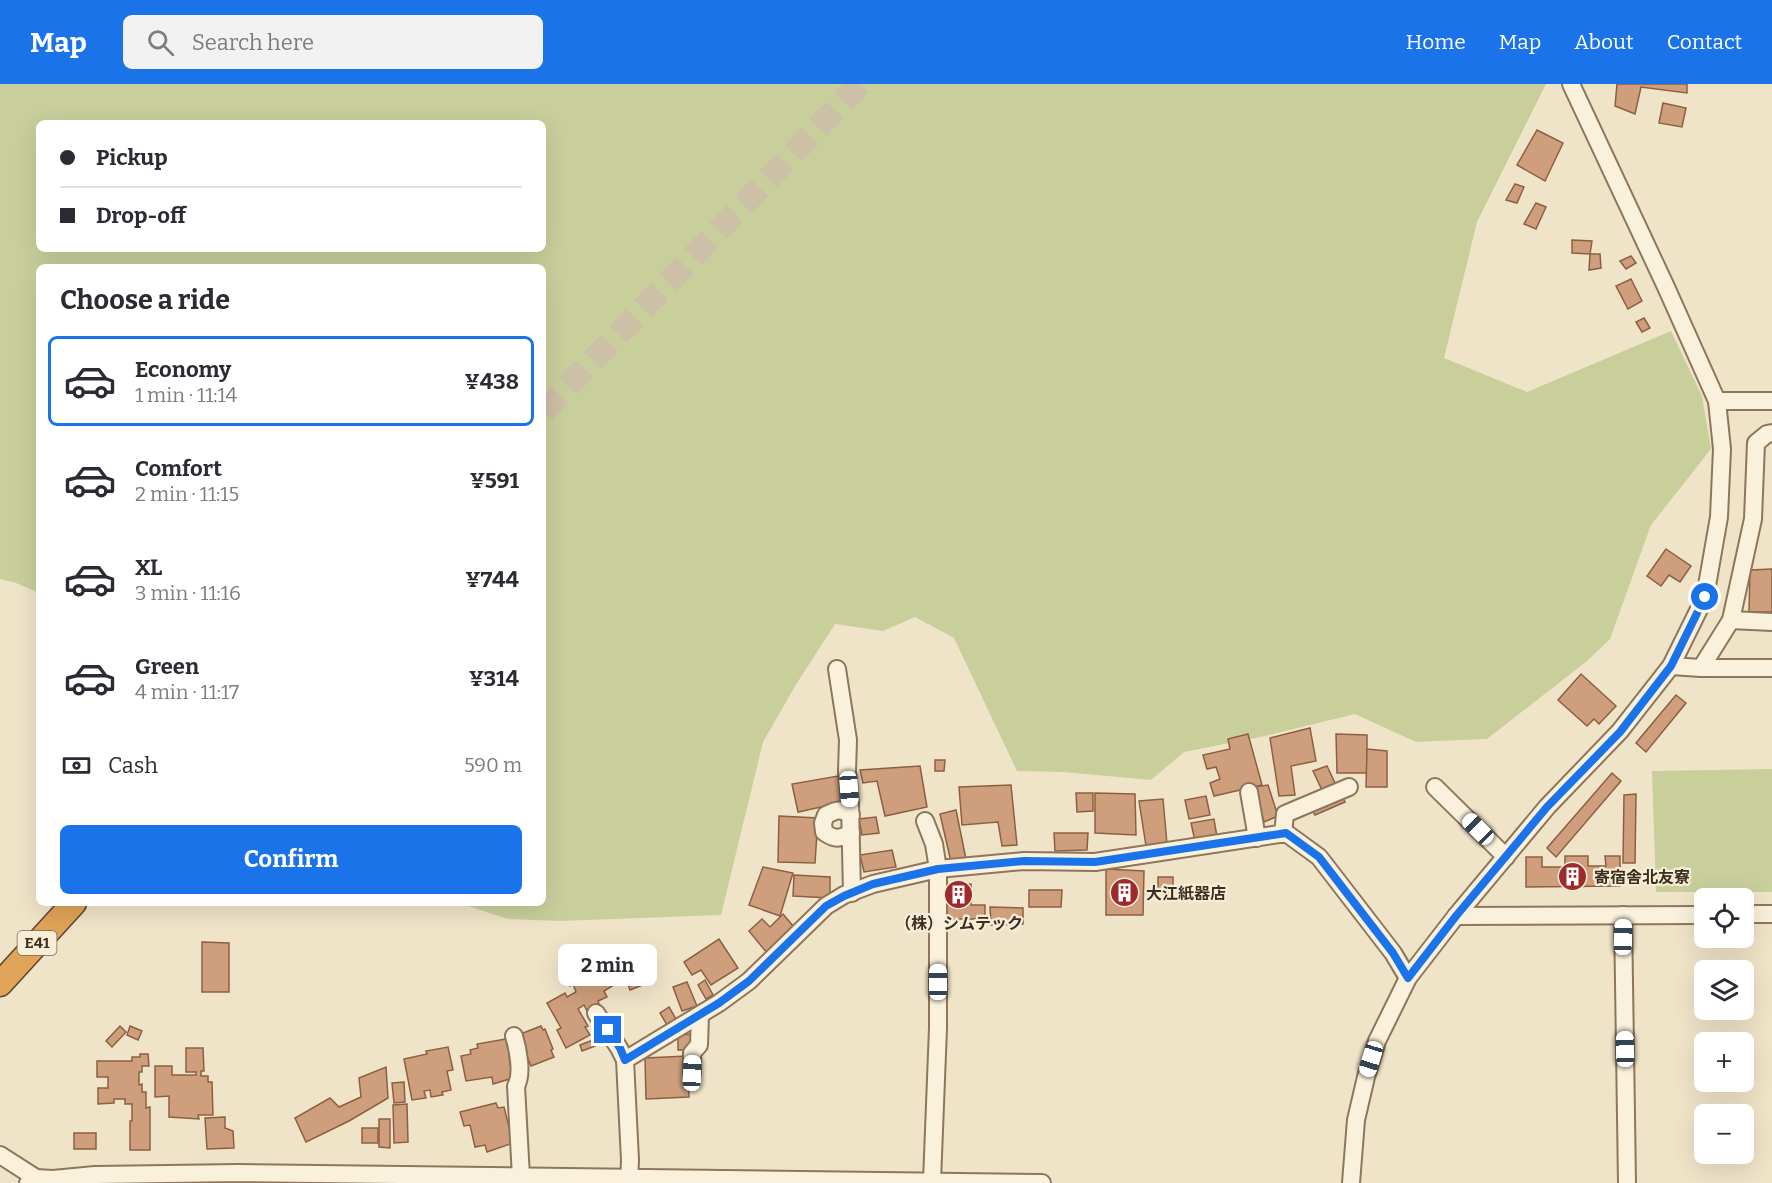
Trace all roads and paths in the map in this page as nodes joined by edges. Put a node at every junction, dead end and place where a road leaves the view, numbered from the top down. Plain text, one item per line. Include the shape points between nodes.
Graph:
1 (1571, 84) edge
2 (1772, 400) edge
3 (1717, 401) junction
4 (1772, 433) edge
5 (1731, 620) junction
6 (1772, 622) edge
7 (1671, 666) junction
8 (1701, 668) junction
9 (1772, 668) edge
10 (837, 669) dead end
11 (1349, 787) dead end
12 (1435, 787) dead end
13 (1249, 792) dead end
14 (851, 815) junction
15 (926, 821) dead end
16 (851, 833) junction
17 (1283, 834) junction
18 (1257, 838) junction
19 (1506, 857) junction
20 (938, 869) junction
21 (852, 893) junction
22 (51, 906) edge
23 (71, 906) edge
24 (1754, 914) edge
25 (1772, 914) edge
26 (1623, 915) junction
27 (1694, 915) edge
28 (1456, 916) junction
29 (0, 962) edge
30 (1408, 978) junction
31 (0, 984) edge
32 (596, 1013) dead end
33 (700, 1015) junction
34 (514, 1036) dead end
35 (625, 1060) junction
36 (692, 1073) dead end
37 (0, 1155) edge
38 (521, 1177) junction
39 (239, 1178) edge
40 (32, 1180) edge
41 (630, 1181) edge
42 (932, 1182) edge
43 (1007, 1183) edge
44 (1042, 1183) edge
45 (1351, 1183) edge
46 (1628, 1183) edge

1 - 3 street
2 - 3 street
3 - 7 street via 1722,448 1717,528 1705,597
4 - 5 street via 1756,443 1753,519
5 - 6 street
5 - 8 street
7 - 8 street
7 - 19 street via 1620,732 1547,807
8 - 9 street
10 - 14 street via 848,740
11 - 17 street via 1285,814
12 - 19 street
13 - 18 street
14 - 16 street
14 - 16 street via 836,810 826,814 823,824 824,832 831,837 840,839
15 - 20 street
16 - 21 street
17 - 18 street
17 - 30 street via 1319,857
18 - 20 street via 1095,862 1024,861
19 - 28 street
20 - 21 street via 873,884
20 - 42 street via 938,1028
21 - 33 street via 826,906 749,981
22 - 29 highway, E41
23 - 31 highway, E41
24 - 25 street
26 - 27 street
26 - 28 street
26 - 46 street
28 - 30 street
30 - 45 street via 1377,1041 1366,1077 1356,1120
32 - 35 street
33 - 35 street
33 - 36 street via 699,1045 692,1053
34 - 38 street via 520,1062 516,1086
35 - 41 street
37 - 40 street
38 - 39 street
38 - 41 street
39 - 40 street via 95,1175
41 - 42 street
42 - 43 street
43 - 44 street

